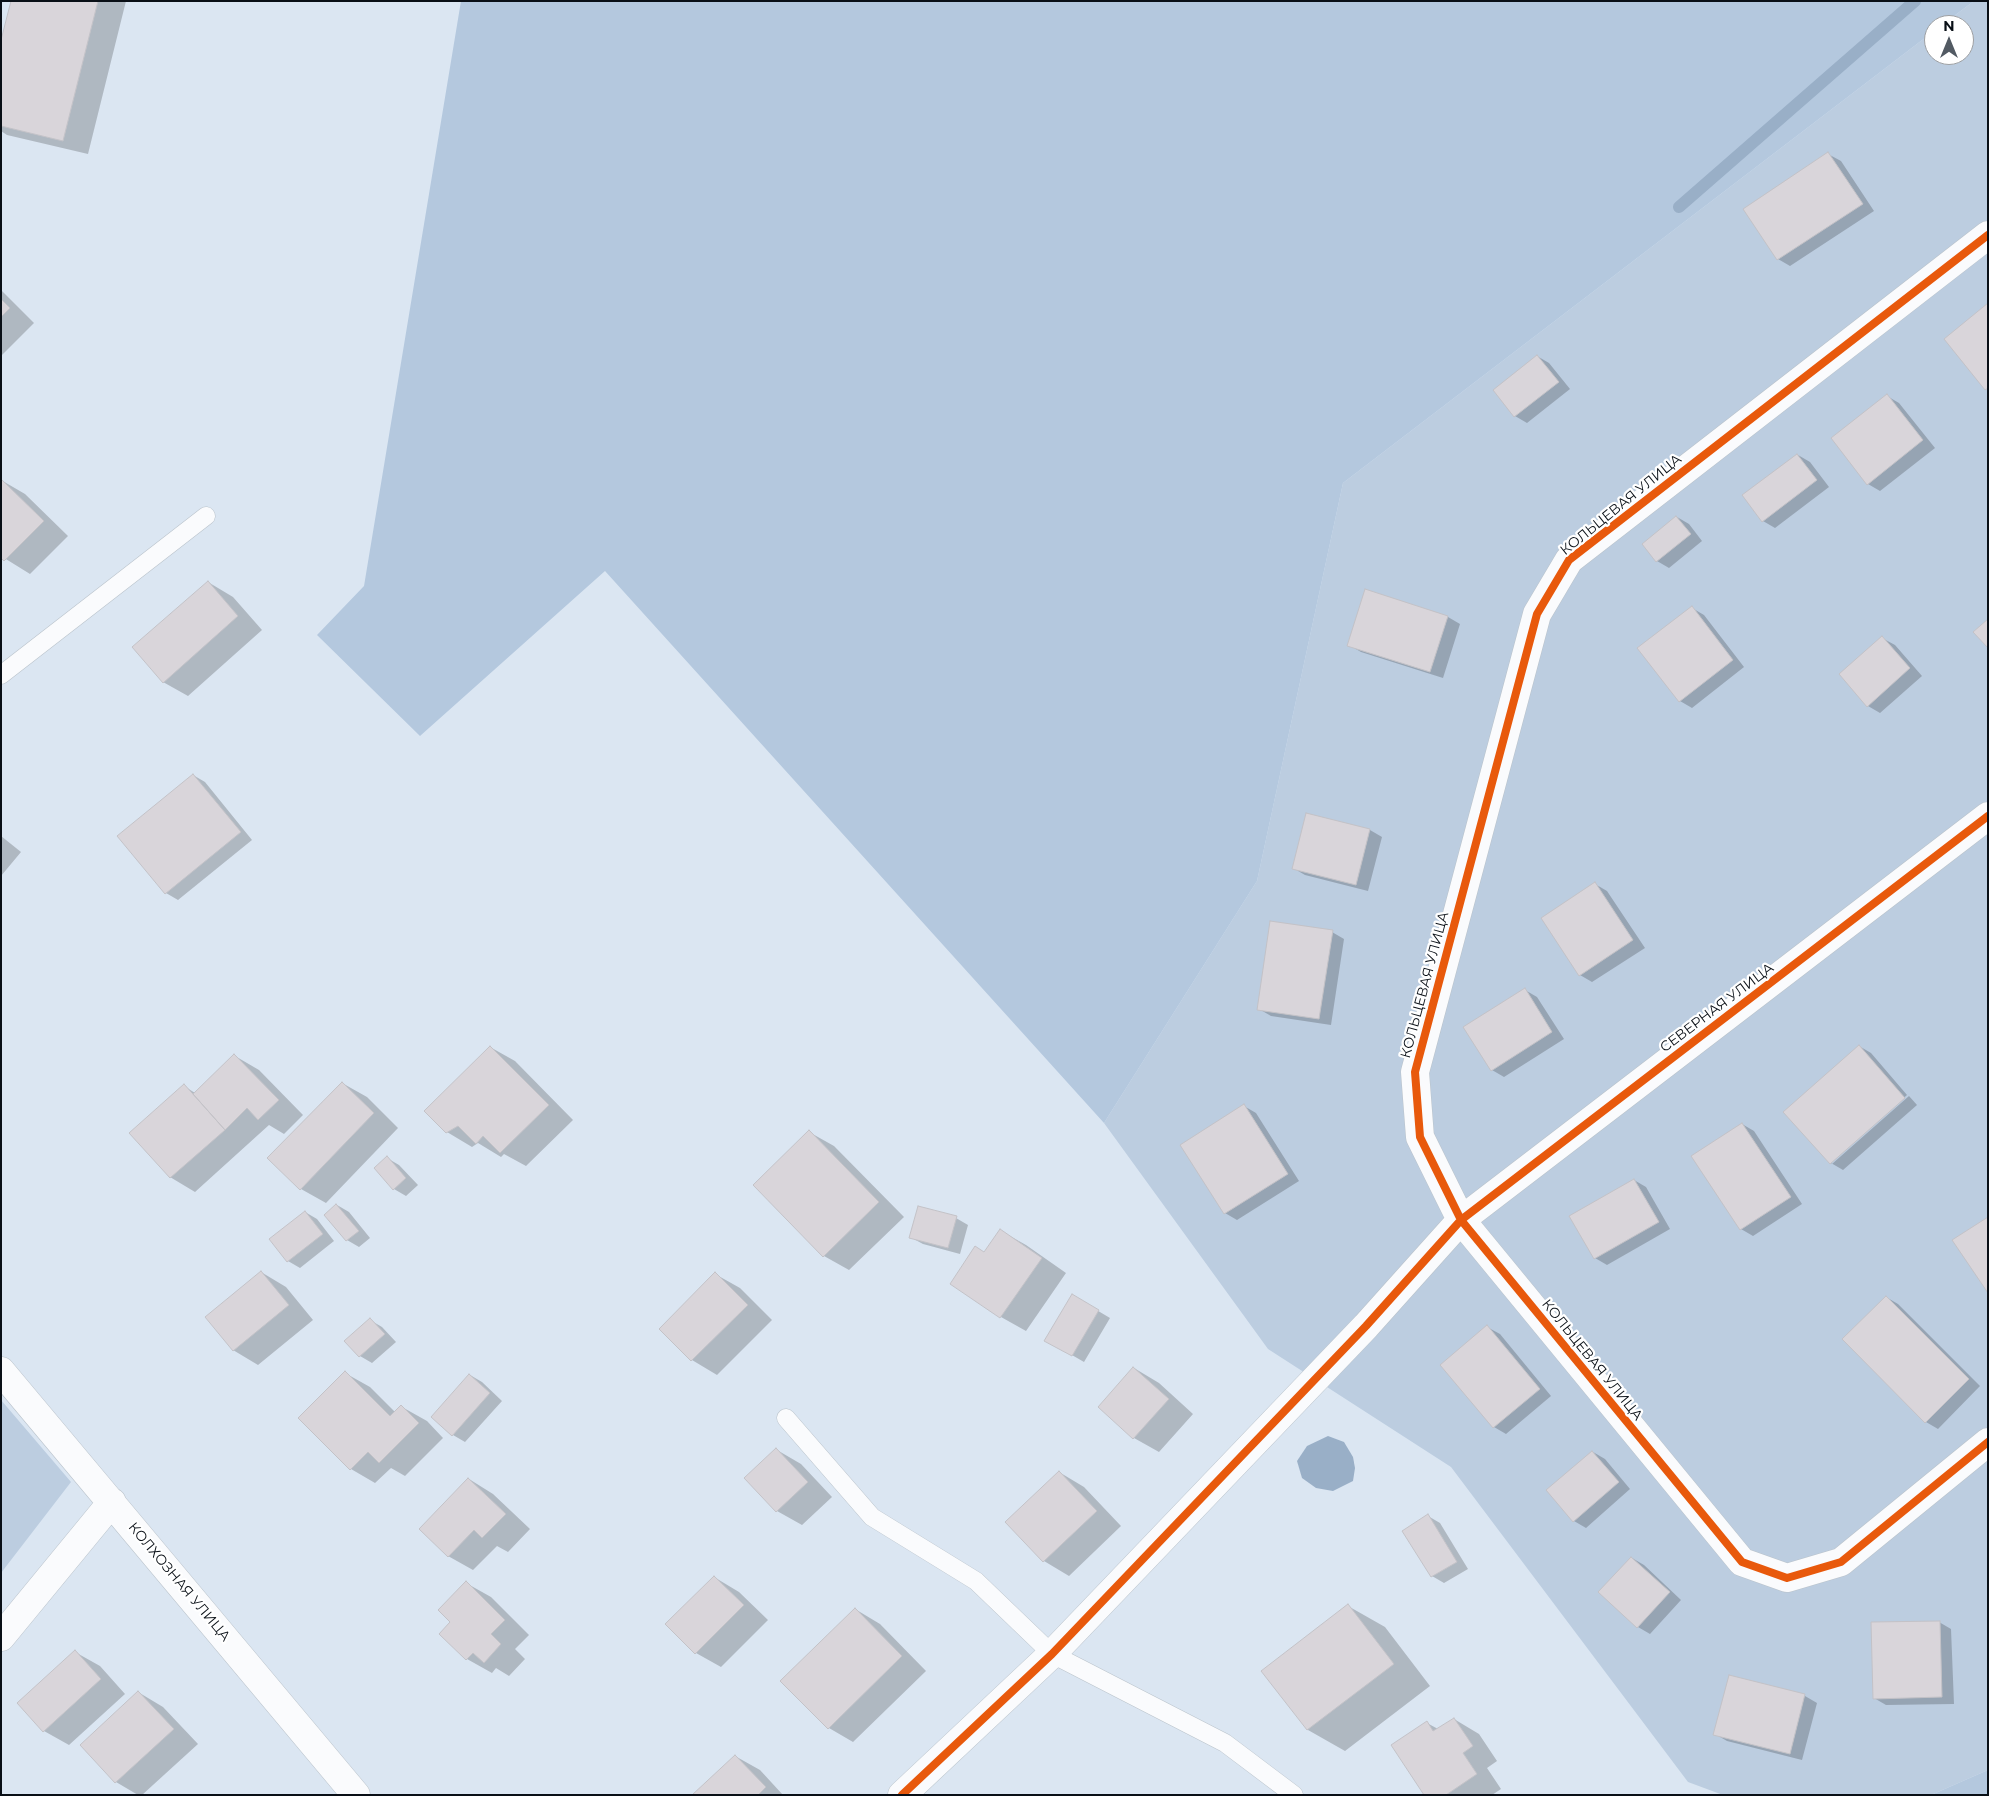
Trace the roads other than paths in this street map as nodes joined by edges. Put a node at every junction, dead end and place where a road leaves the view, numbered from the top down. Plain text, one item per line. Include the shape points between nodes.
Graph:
1 (1988, 235) edge
2 (206, 516) dead end
3 (1, 675) edge
4 (1988, 816) edge
5 (1461, 1220) junction
6 (1, 1371) edge
7 (786, 1418) dead end
8 (1988, 1442) edge
9 (112, 1502) junction
10 (1, 1637) edge
11 (1052, 1654) junction
12 (356, 1795) edge
13 (902, 1795) edge
14 (1294, 1795) edge

1 - 5 street, КОЛЬЦЕВАЯ УЛИЦА via 1569,560 1536,614 1415,1072 1420,1137
2 - 3 lane
4 - 5 street, СЕВЕРНАЯ УЛИЦА
5 - 8 street, КОЛЬЦЕВАЯ УЛИЦА via 1742,1562 1787,1578 1842,1562
5 - 11 street, СЕВЕРНАЯ УЛИЦА via 1366,1326
6 - 9 street, КОЛХОЗНАЯ УЛИЦА
7 - 11 lane via 872,1517 976,1581
9 - 10 street
9 - 12 street, КОЛХОЗНАЯ УЛИЦА
11 - 13 street, СЕВЕРНАЯ УЛИЦА
11 - 14 lane via 1224,1743

